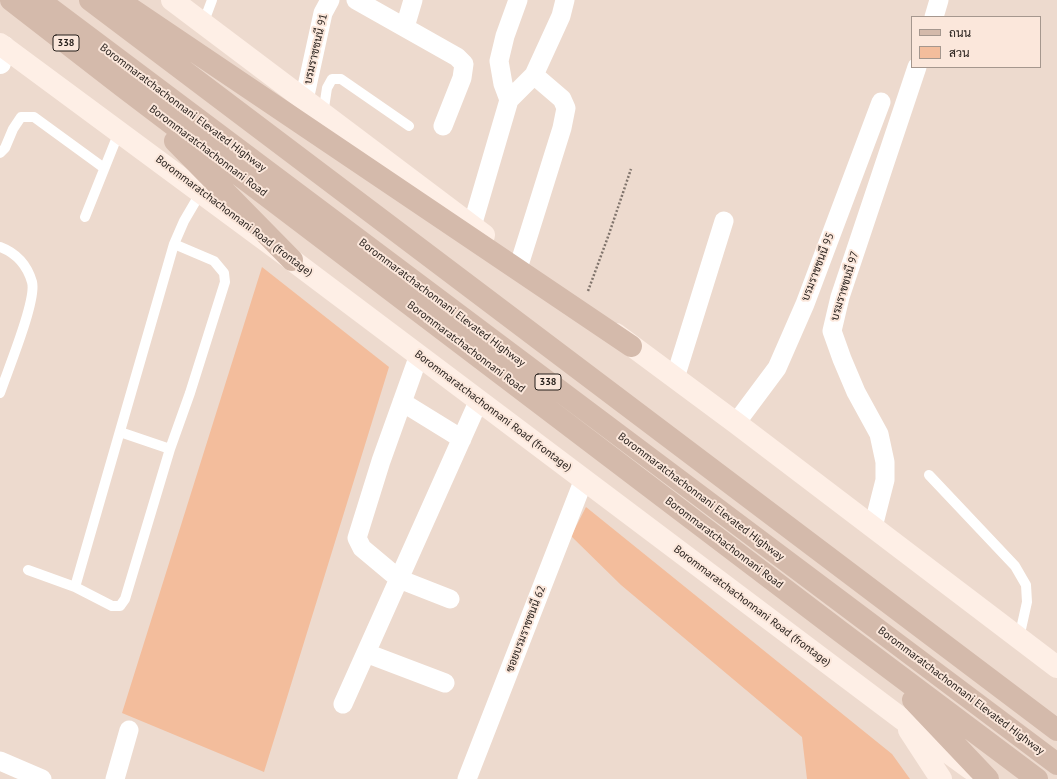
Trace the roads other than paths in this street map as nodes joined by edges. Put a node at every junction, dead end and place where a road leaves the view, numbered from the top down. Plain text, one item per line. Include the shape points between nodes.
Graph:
1 (11, 0) edge
2 (39, 0) edge
3 (90, 0) edge
4 (172, 0) edge
5 (212, 0) edge
6 (330, 0) edge
7 (356, 0) edge
8 (413, 0) edge
9 (518, 0) edge
10 (565, 0) edge
11 (939, 0) edge
12 (112, 3) edge
13 (934, 16) edge
14 (203, 24) junction
15 (405, 27) junction
16 (1, 52) edge
17 (917, 68) edge
18 (534, 75) junction
19 (122, 86) junction
20 (304, 100) junction
21 (510, 100) junction
22 (882, 102) dead end
23 (323, 114) junction
24 (410, 126) dead end
25 (444, 126) dead end
26 (119, 132) junction
27 (0, 153) edge
28 (104, 168) junction
29 (201, 192) junction
30 (85, 217) dead end
31 (724, 221) dead end
32 (472, 226) junction
33 (174, 244) junction
34 (0, 247) edge
35 (292, 260) junction
36 (520, 262) junction
37 (632, 346) junction
38 (419, 355) junction
39 (675, 378) junction
40 (0, 393) edge
41 (479, 400) junction
42 (402, 402) junction
43 (736, 423) junction
44 (120, 432) junction
45 (462, 439) junction
46 (170, 449) junction
47 (929, 475) dead end
48 (584, 479) junction
49 (873, 527) junction
50 (28, 570) dead end
51 (399, 579) junction
52 (75, 588) junction
53 (450, 598) dead end
54 (841, 632) junction
55 (1019, 638) junction
56 (366, 653) junction
57 (1057, 667) edge
58 (445, 683) dead end
59 (343, 704) dead end
60 (1057, 717) edge
61 (902, 719) junction
62 (129, 730) dead end
63 (1057, 730) edge
64 (0, 761) edge
65 (1057, 764) edge
66 (42, 779) edge
67 (115, 779) edge
68 (467, 779) edge
69 (941, 779) edge
70 (984, 779) edge
71 (988, 779) edge
72 (1037, 779) edge

1 - 19 main road, Borommaratchachonnani Road / 338
2 - 65 main road, Borommaratchachonnani Elevated Highway / 338
3 - 63 main road, 338
4 - 14 main road
5 - 14 lane
6 - 20 street, บรมราชชนนี 91 via 323,13
7 - 15 street
8 - 15 street
9 - 21 street via 499,61 503,84
10 - 18 street via 561,16
11 - 13 street
12 - 37 main road via 127,6
12 - 60 main road
14 - 20 main road
15 - 25 street via 457,57 464,64 462,78
16 - 26 main road, Borommaratchachonnani Road (frontage)
17 - 49 street, บรมราชชนนี 97 via 840,297 832,331 844,366 879,434 885,462 885,480
18 - 21 street
18 - 36 street via 562,99 566,108 558,142
19 - 35 main road
19 - 54 main road, Borommaratchachonnani Road / 338
20 - 23 main road
21 - 32 street
22 - 43 street, บรมราชชนนี 95 via 805,304 777,368
23 - 24 lane via 327,88 332,79 342,79
23 - 32 main road
26 - 28 lane
26 - 29 main road, Borommaratchachonnani Road (frontage)
27 - 28 lane via 21,117 34,118
28 - 30 lane
29 - 33 lane
29 - 35 main road, Borommaratchachonnani Road (frontage)
31 - 39 street
32 - 36 main road
33 - 44 lane
33 - 46 lane via 214,261 224,273 225,282
34 - 40 lane via 22,261 32,283 31,304
35 - 38 main road, Borommaratchachonnani Road (frontage)
36 - 37 main road
37 - 39 main road
38 - 41 main road, Borommaratchachonnani Road (frontage)
38 - 42 street
39 - 43 main road
41 - 45 street
41 - 48 main road, Borommaratchachonnani Road (frontage)
42 - 45 street
42 - 51 street via 357,538 362,548
43 - 49 main road
44 - 46 lane
44 - 52 lane
45 - 51 street
46 - 52 lane via 125,599 120,606 112,606
47 - 55 lane via 1015,566 1026,585 1028,602
48 - 61 main road, Borommaratchachonnani Road (frontage)
48 - 68 street, ซอยบรมราชชนนี 62
49 - 55 main road
50 - 52 lane
51 - 53 street
51 - 56 street
54 - 71 main road via 917,702
54 - 72 main road, Borommaratchachonnani Road / 338
55 - 57 main road
56 - 58 street
56 - 59 street
61 - 69 main road
61 - 70 main road, Borommaratchachonnani Road (frontage)
62 - 67 street
64 - 66 street

